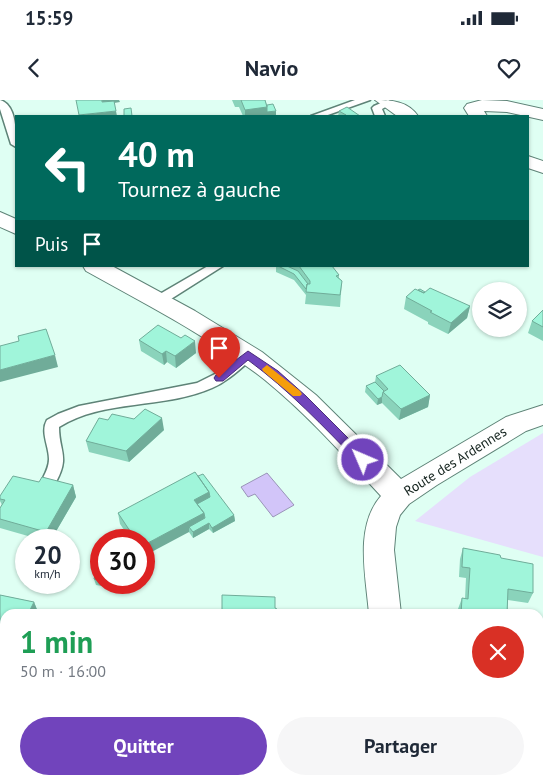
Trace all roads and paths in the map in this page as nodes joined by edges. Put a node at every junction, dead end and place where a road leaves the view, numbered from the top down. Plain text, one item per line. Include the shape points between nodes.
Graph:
1 (365, 100) edge
2 (0, 104) edge
3 (384, 106) edge
4 (319, 115) edge
5 (407, 115) edge
6 (477, 115) edge
7 (543, 115) edge
8 (15, 141) edge
9 (529, 162) edge
10 (543, 167) edge
11 (0, 218) edge
12 (15, 227) edge
13 (96, 267) edge
14 (216, 267) edge
15 (158, 301) junction
16 (248, 355) junction
17 (543, 415) edge
18 (51, 478) edge
19 (399, 496) junction
20 (385, 609) edge

1 - 4 lane
2 - 8 lane via 5,108
3 - 5 street
6 - 7 street via 473,108 476,104 495,101
9 - 10 street
11 - 12 street
13 - 15 street
14 - 15 lane
15 - 16 street
16 - 18 lane via 203,386 57,419 52,430 58,461
16 - 19 street via 302,398
17 - 19 street, Route des Ardennes via 516,424
19 - 20 street, Route des Ardennes via 388,509 381,527 379,550

